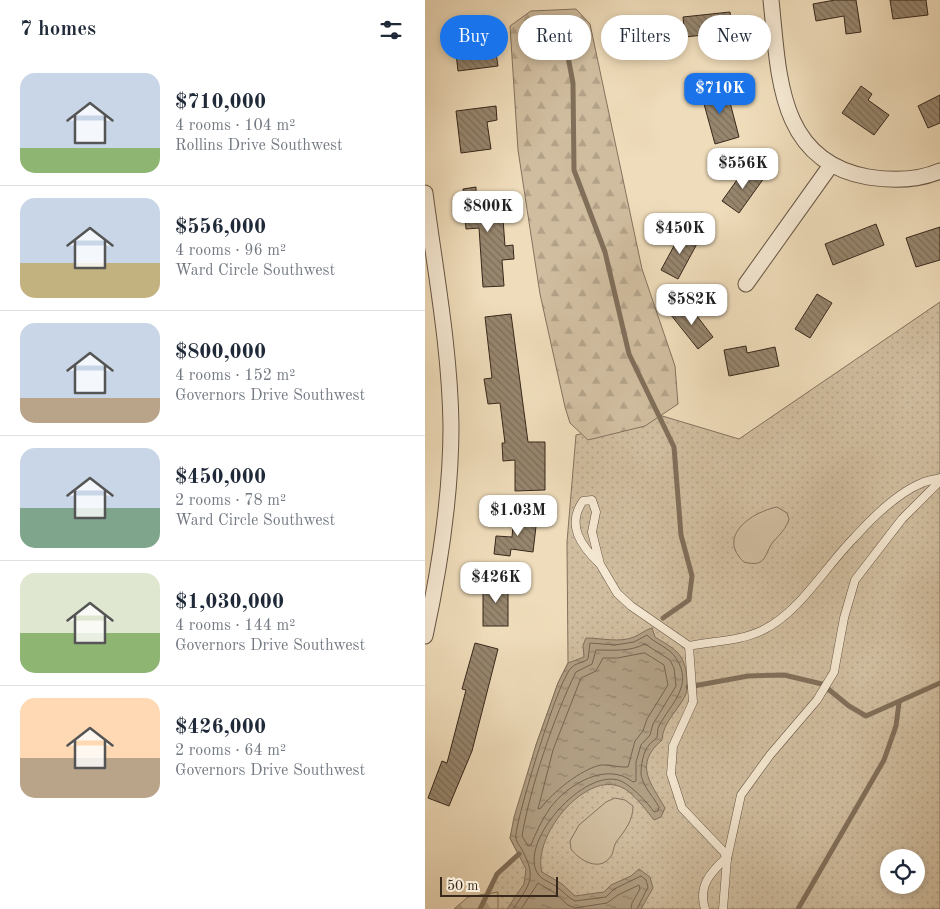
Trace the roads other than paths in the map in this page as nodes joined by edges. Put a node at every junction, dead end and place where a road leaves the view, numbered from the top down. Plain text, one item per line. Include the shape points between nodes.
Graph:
1 (771, 0) edge
2 (831, 165) junction
3 (940, 172) edge
4 (425, 193) edge
5 (746, 284) dead end
6 (940, 479) edge
7 (599, 564) junction
8 (425, 636) edge
9 (689, 646) junction
10 (727, 858) junction
11 (705, 909) edge
12 (723, 909) edge

1 - 2 street via 787,110 801,137
2 - 3 street via 860,176 885,180 907,180
2 - 5 street
4 - 8 street via 444,336 451,425 448,503
6 - 9 lane via 922,482 898,497 854,537 785,615 764,630 741,638
6 - 10 lane via 902,519 855,580 834,672 817,700 741,795
7 - 7 lane via 592,532 595,505 592,500 587,500 577,509 575,529 587,552
7 - 9 lane via 617,593 631,606
9 - 10 lane via 693,702 673,746 671,774 682,808
10 - 11 lane via 704,883
10 - 12 lane

